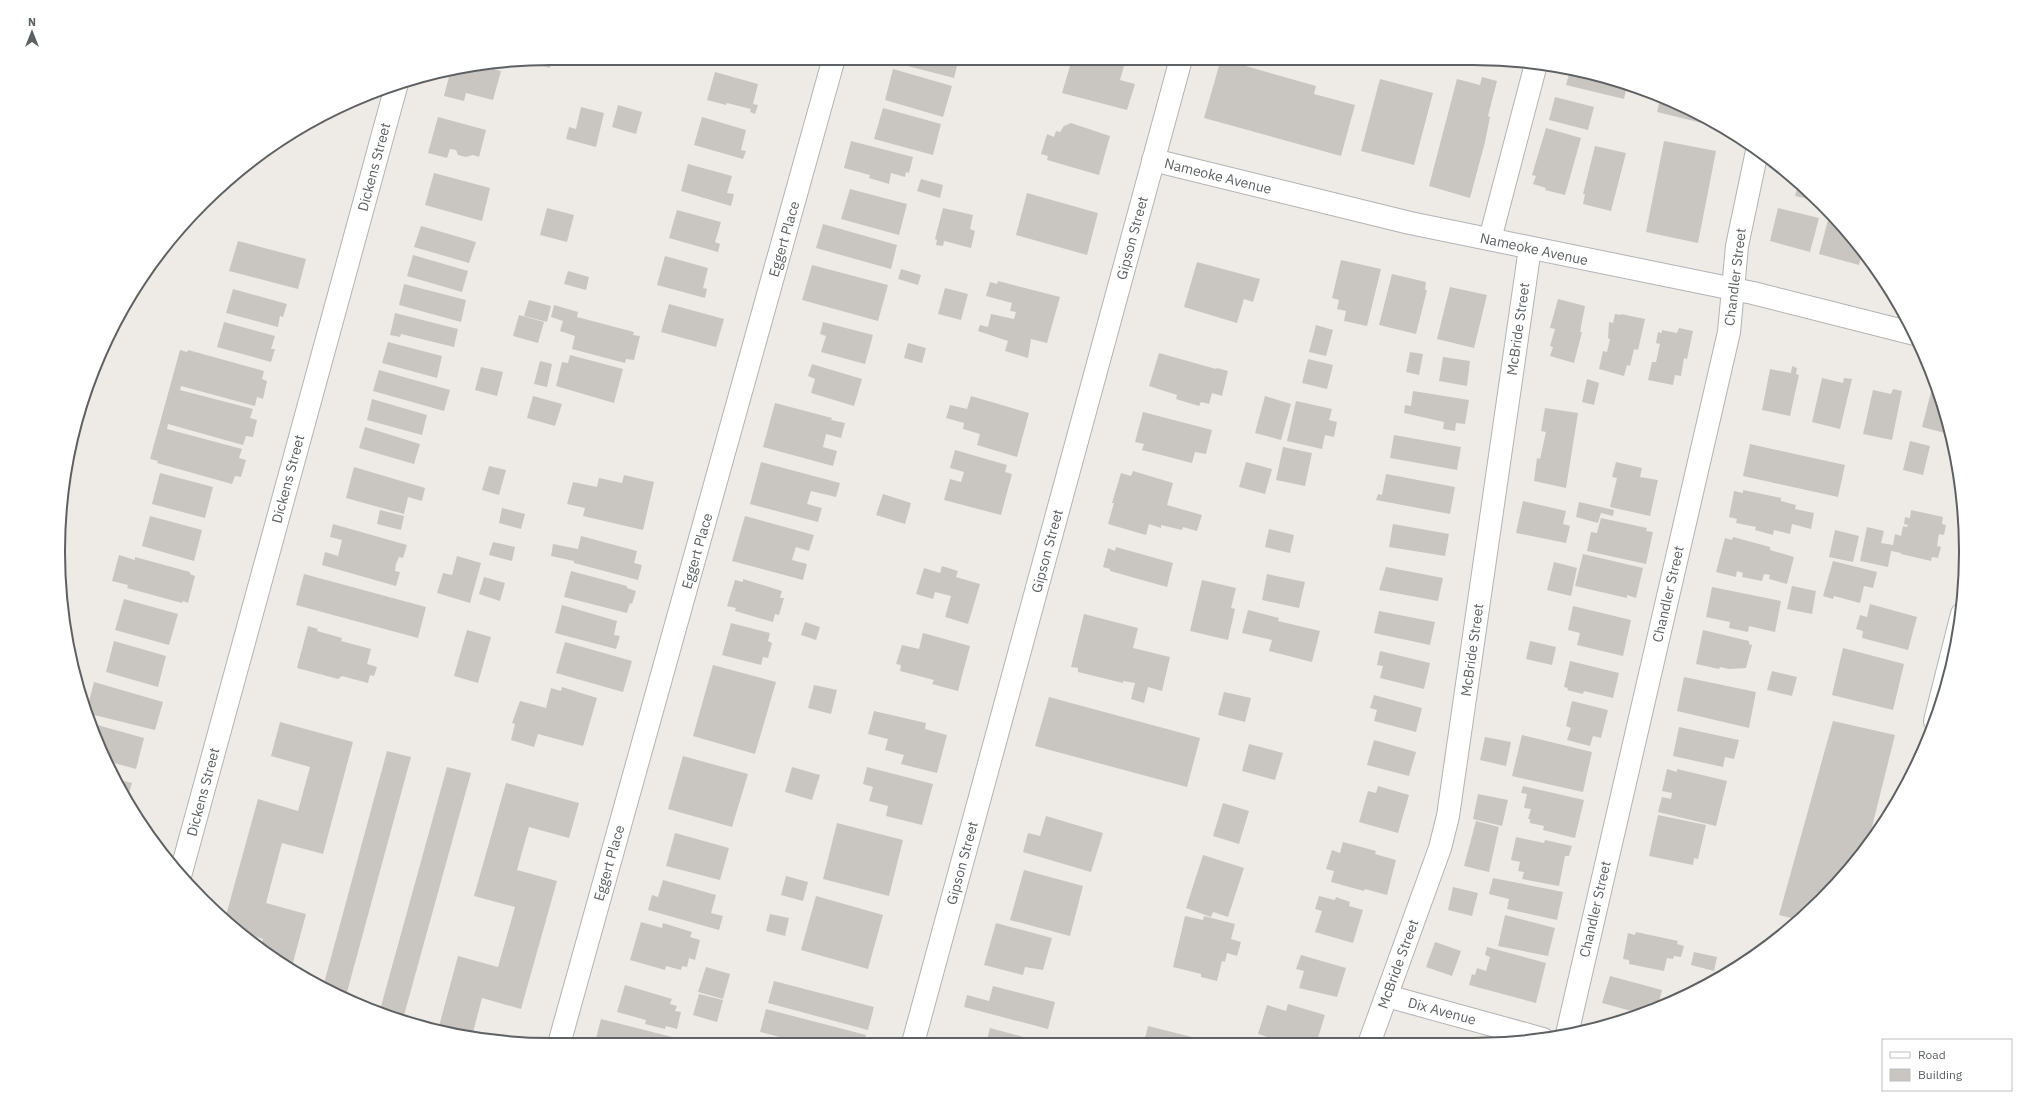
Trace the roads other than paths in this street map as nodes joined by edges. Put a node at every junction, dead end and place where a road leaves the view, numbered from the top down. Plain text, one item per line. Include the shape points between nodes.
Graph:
1 (832, 65) edge
2 (1179, 65) edge
3 (1535, 69) edge
4 (395, 91) edge
5 (1756, 156) edge
6 (1153, 160) junction
7 (1490, 239) junction
8 (1530, 248) junction
9 (1733, 289) junction
10 (1907, 332) edge
11 (182, 868) edge
12 (1387, 996) junction
13 (1568, 1029) edge
14 (1528, 1035) edge
15 (561, 1038) edge
16 (914, 1038) edge
17 (1371, 1038) edge

1 - 15 street, Eggert Place
2 - 6 street, Gipson Street
3 - 7 street
4 - 11 street, Dickens Street
5 - 9 street, Chandler Street via 1737,246
6 - 7 street, Nameoke Avenue via 1410,223
6 - 16 street, Gipson Street
7 - 8 street, Nameoke Avenue
8 - 9 street, Nameoke Avenue
8 - 12 street, McBride Street via 1448,816 1440,848
9 - 10 street, Nameoke Avenue
9 - 13 street, Chandler Street via 1729,332
12 - 14 street, Dix Avenue
12 - 17 street, McBride Street

